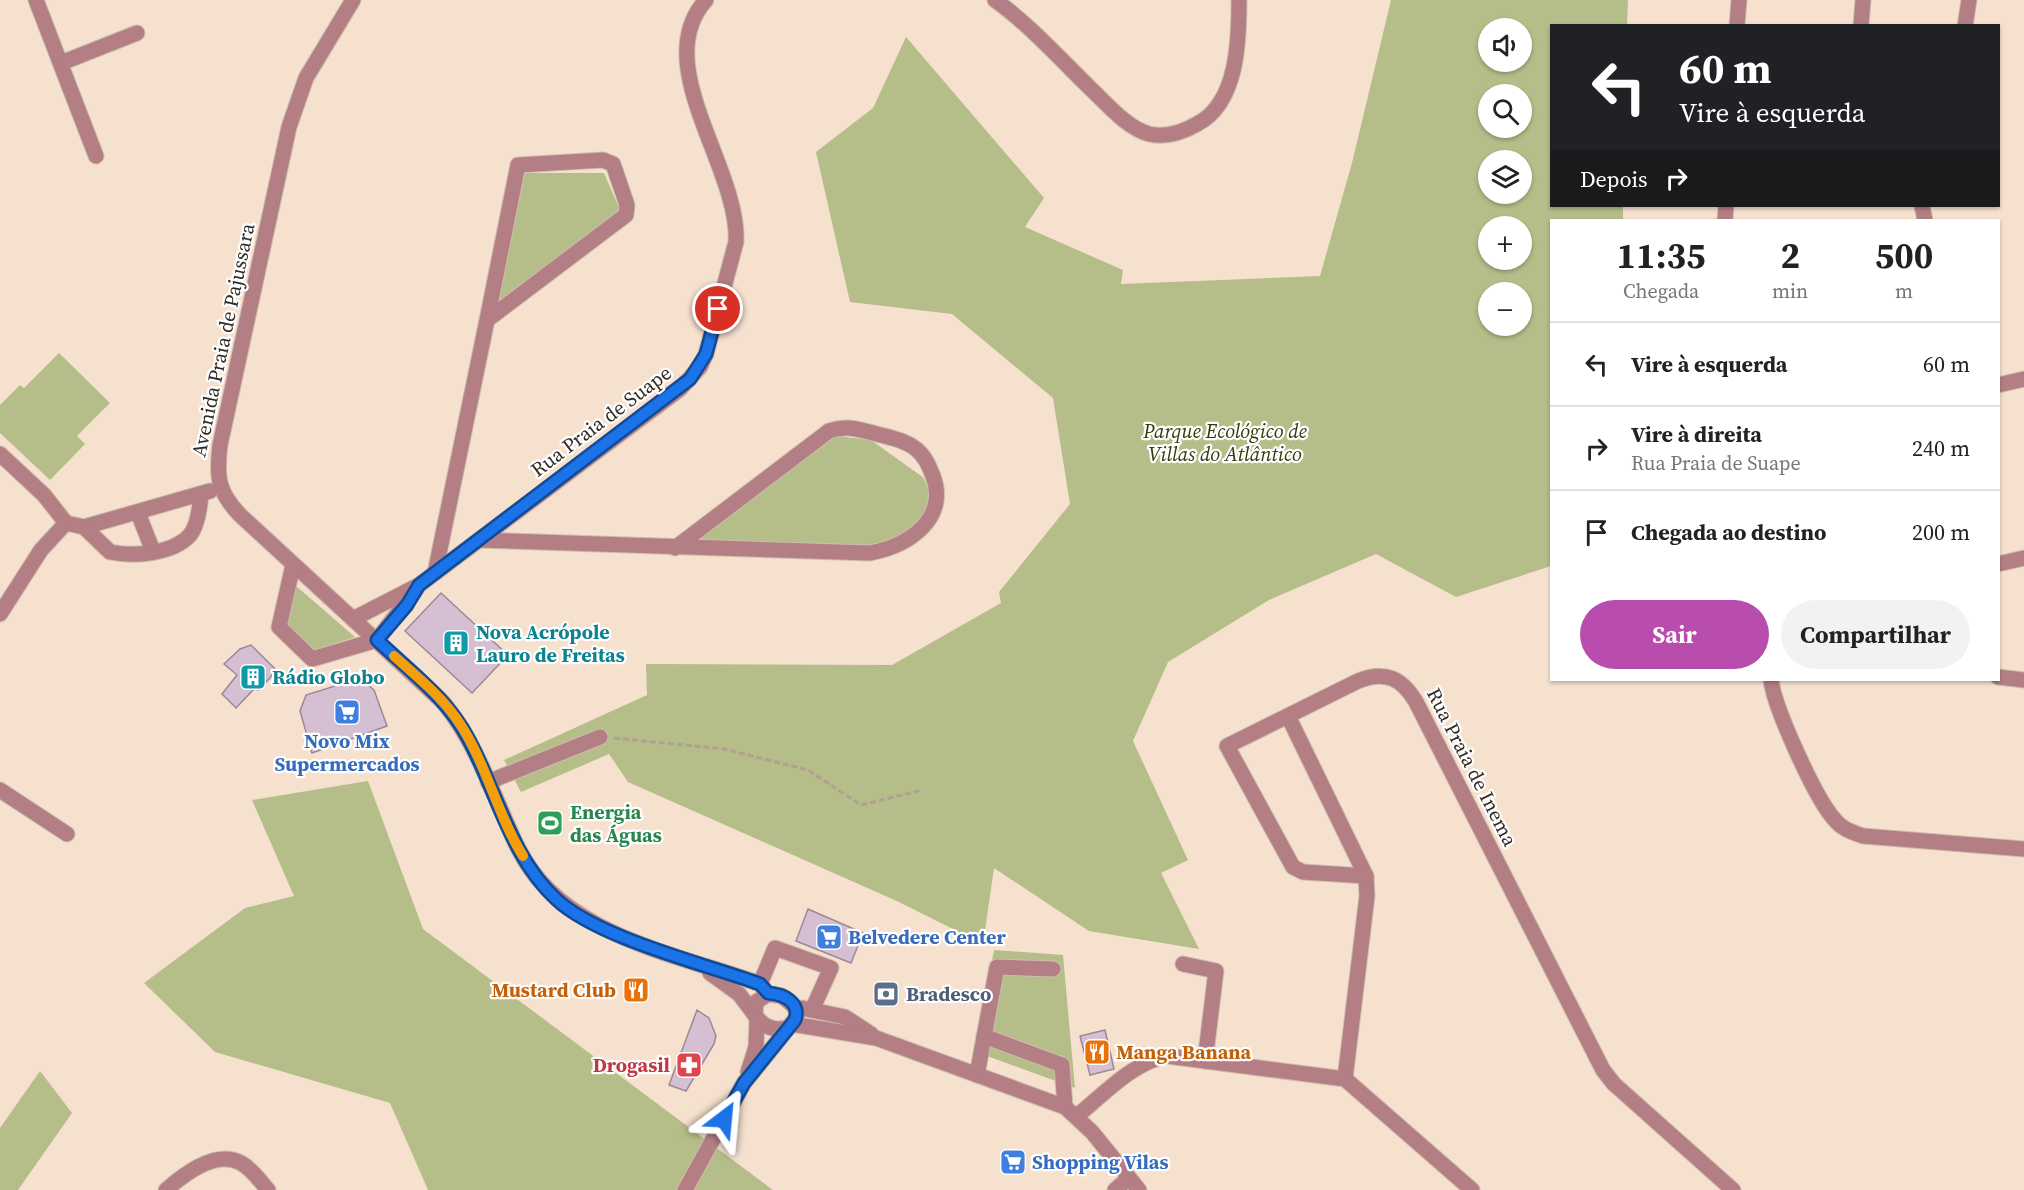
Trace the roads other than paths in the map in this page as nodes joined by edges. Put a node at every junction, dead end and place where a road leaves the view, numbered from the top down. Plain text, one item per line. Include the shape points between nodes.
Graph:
1 (36, 0) edge
2 (353, 0) edge
3 (706, 0) edge
4 (995, 0) edge
5 (1239, 0) edge
6 (1739, 0) edge
7 (1863, 0) edge
8 (1970, 0) edge
9 (1737, 24) edge
10 (1861, 24) edge
11 (1965, 24) edge
12 (137, 33) dead end
13 (61, 63) junction
14 (96, 156) dead end
15 (487, 320) junction
16 (2024, 379) edge
17 (2000, 385) edge
18 (0, 454) edge
19 (220, 488) junction
20 (201, 494) junction
21 (138, 513) junction
22 (66, 523) junction
23 (84, 527) junction
24 (479, 540) junction
25 (675, 548) junction
26 (153, 551) junction
27 (2024, 558) edge
28 (2000, 564) edge
29 (293, 565) junction
30 (435, 573) junction
31 (419, 585) junction
32 (0, 614) edge
33 (353, 619) junction
34 (377, 640) junction
35 (2000, 677) edge
36 (2024, 680) edge
37 (1771, 681) edge
38 (1288, 716) junction
39 (600, 737) road end
40 (488, 782) junction
41 (0, 790) edge
42 (67, 834) dead end
43 (2024, 849) edge
44 (1366, 876) junction
45 (689, 960) junction
46 (1183, 964) dead end
47 (1053, 969) dead end
48 (764, 989) junction
49 (795, 1007) junction
50 (812, 1010) junction
51 (756, 1017) junction
52 (791, 1026) junction
53 (984, 1036) junction
54 (876, 1038) junction
55 (1205, 1061) junction
56 (977, 1074) junction
57 (1345, 1079) junction
58 (744, 1083) junction
59 (1071, 1112) junction
60 (1129, 1178) junction
61 (166, 1190) edge
62 (268, 1190) edge
63 (685, 1190) edge
64 (1115, 1190) edge
65 (1139, 1190) edge
66 (1472, 1190) edge
67 (1733, 1190) edge

1 - 13 street
2 - 19 street, Avenida Praia de Pajussara via 306,78 289,127 220,446
3 - 24 street, Rua Praia de Suape via 692,27 686,52 688,74 737,224 736,242 706,354 680,389
4 - 5 street via 1118,115 1149,134 1166,135 1201,123 1222,98 1234,64
6 - 9 street
7 - 10 street
8 - 11 street
12 - 13 street
13 - 14 street
15 - 15 street via 626,215 627,205 612,164 603,160 519,165
15 - 30 street
16 - 17 street
18 - 22 street via 50,501
19 - 20 street
19 - 29 street via 228,503
20 - 21 street
20 - 26 street via 192,533 171,547
21 - 23 street
21 - 26 street
22 - 23 street
22 - 32 street via 41,550
23 - 26 street via 110,552
24 - 25 street
24 - 30 street, Rua Praia de Suape
25 - 25 street via 839,427 908,443 923,456 936,483 935,506 925,527 881,551
27 - 28 street
29 - 33 street
29 - 34 street via 279,627 307,656 318,658
30 - 31 street, Rua Praia de Suape
31 - 33 street, Rua Praia de Suape
31 - 34 street, Rua Praia de Suape
33 - 34 street
34 - 40 street via 456,718
35 - 36 street
37 - 43 street via 1777,706 1819,797 1832,818 1847,831 1863,836
38 - 44 street
38 - 44 street, Rua Praia de Inema via 1227,746 1293,867 1303,872
38 - 67 street, Rua Praia de Inema via 1370,676 1391,677 1410,691 1602,1070
39 - 40 street
40 - 45 street via 519,850 556,900 606,929
41 - 42 street
44 - 57 street via 1368,896
45 - 48 street
45 - 51 street via 739,994
46 - 55 street via 1216,971
47 - 53 street via 997,967
48 - 49 street
48 - 50 street via 775,948 831,968
48 - 51 street via 756,1002
49 - 50 street
49 - 52 street via 797,1016
50 - 54 street via 845,1017
51 - 52 street via 772,1028
51 - 58 street via 756,1047
52 - 54 street
52 - 58 street
53 - 56 street
53 - 59 street via 1062,1065
54 - 56 street
55 - 57 street
55 - 59 street via 1167,1056 1152,1059
56 - 59 street
57 - 66 street
58 - 63 street
59 - 60 street
60 - 64 street
60 - 65 street
61 - 62 street via 203,1163 229,1160 241,1162

